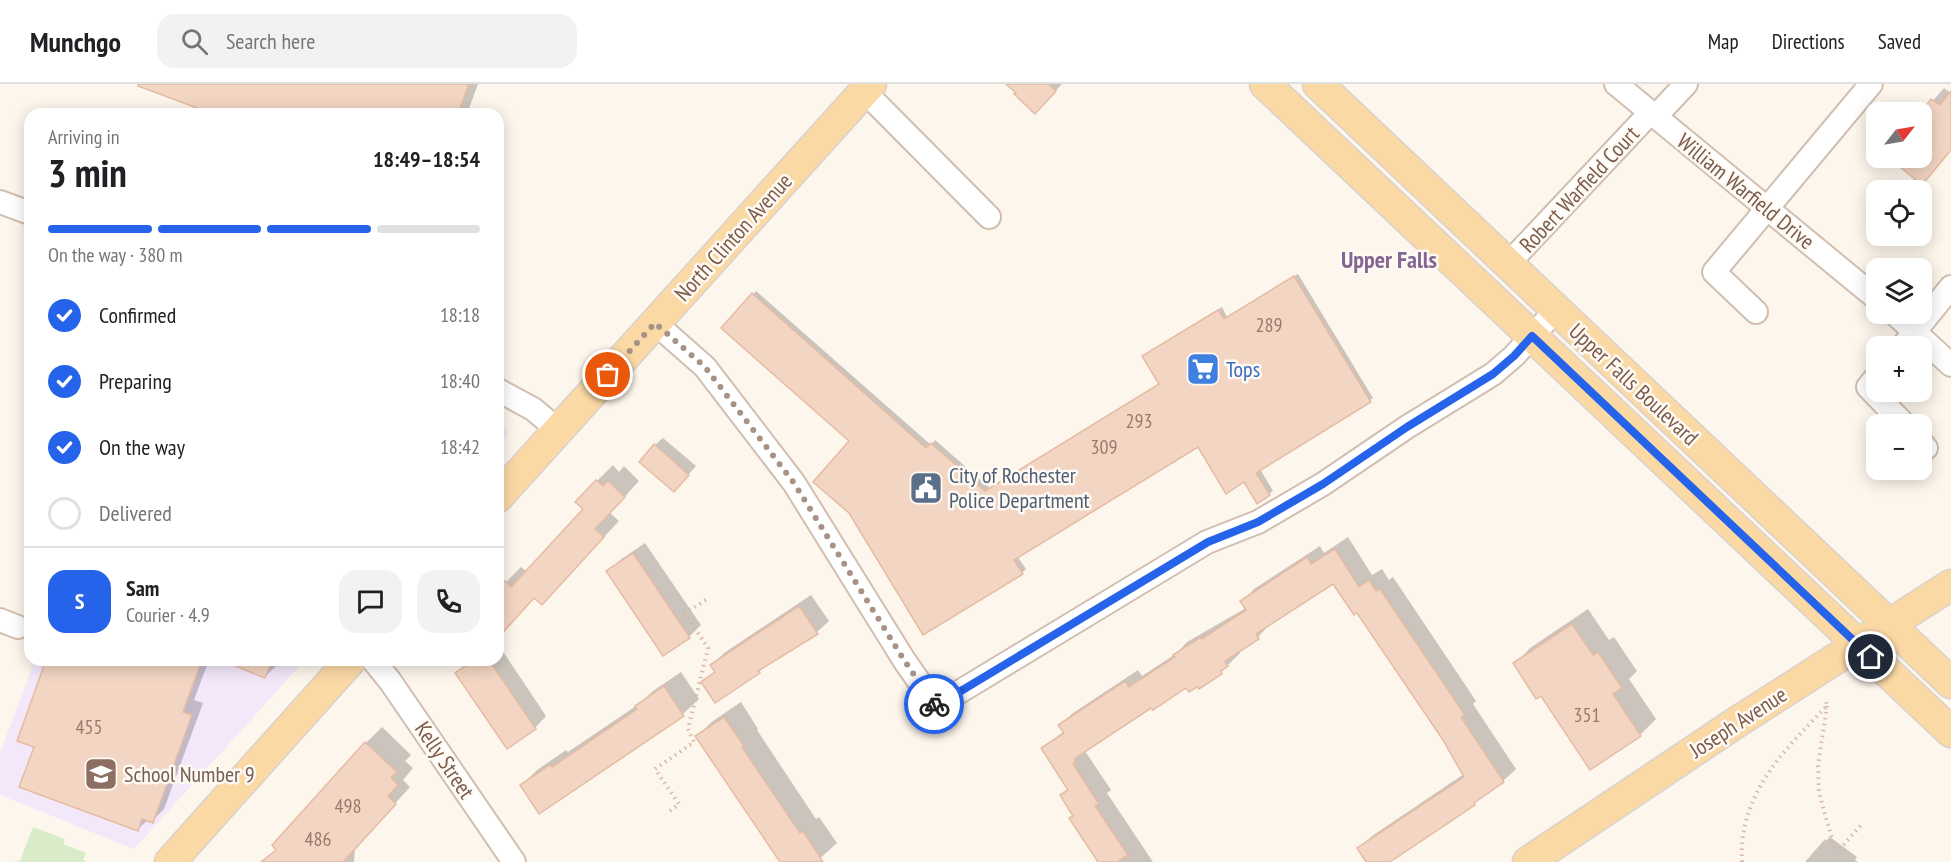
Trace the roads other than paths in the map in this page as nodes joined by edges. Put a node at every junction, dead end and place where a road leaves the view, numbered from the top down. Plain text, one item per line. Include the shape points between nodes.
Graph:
1 (1266, 84) edge
2 (1317, 84) edge
3 (1616, 84) edge
4 (1686, 84) edge
5 (1871, 84) edge
6 (868, 87) edge
7 (1652, 115) junction
8 (0, 202) edge
9 (1767, 209) junction
10 (24, 211) edge
11 (989, 217) dead end
12 (1508, 264) junction
13 (1951, 287) edge
14 (1866, 290) edge
15 (1556, 310) junction
16 (1756, 312) dead end
17 (655, 323) junction
18 (1532, 336) junction
19 (1911, 336) edge
20 (1932, 353) edge
21 (1951, 365) edge
22 (504, 393) edge
23 (1883, 402) edge
24 (1894, 414) edge
25 (558, 430) junction
26 (504, 490) edge
27 (1951, 585) edge
28 (1890, 625) junction
29 (1859, 645) junction
30 (346, 666) edge
31 (378, 666) edge
32 (1951, 683) edge
33 (1951, 732) edge
34 (170, 862) edge
35 (514, 862) edge
36 (1528, 862) edge

1 - 18 main road, Upper Falls Boulevard
2 - 12 main road, Upper Falls Boulevard
3 - 7 street, William Warfield Drive
4 - 7 street, Robert Warfield Court
5 - 9 street
6 - 11 street
6 - 17 main road, North Clinton Avenue
7 - 9 street, William Warfield Drive
7 - 12 street, Robert Warfield Court
8 - 10 street
9 - 14 street, William Warfield Drive
9 - 16 street via 1714,272
12 - 15 main road, Upper Falls Boulevard
13 - 19 street
15 - 18 street
15 - 28 main road, Upper Falls Boulevard
17 - 18 street via 705,367 794,483 936,706 1208,542 1258,522 1323,484 1493,374
17 - 25 main road, North Clinton Avenue
18 - 29 main road, Upper Falls Boulevard
20 - 21 street
22 - 25 street via 533,409
23 - 24 street
25 - 26 main road, North Clinton Avenue
27 - 28 main road, Joseph Avenue
28 - 29 main road, Joseph Avenue
28 - 32 main road, Upper Falls Boulevard
29 - 33 main road, Upper Falls Boulevard
29 - 36 main road, Joseph Avenue
30 - 34 main road
31 - 35 street, Kelly Street

